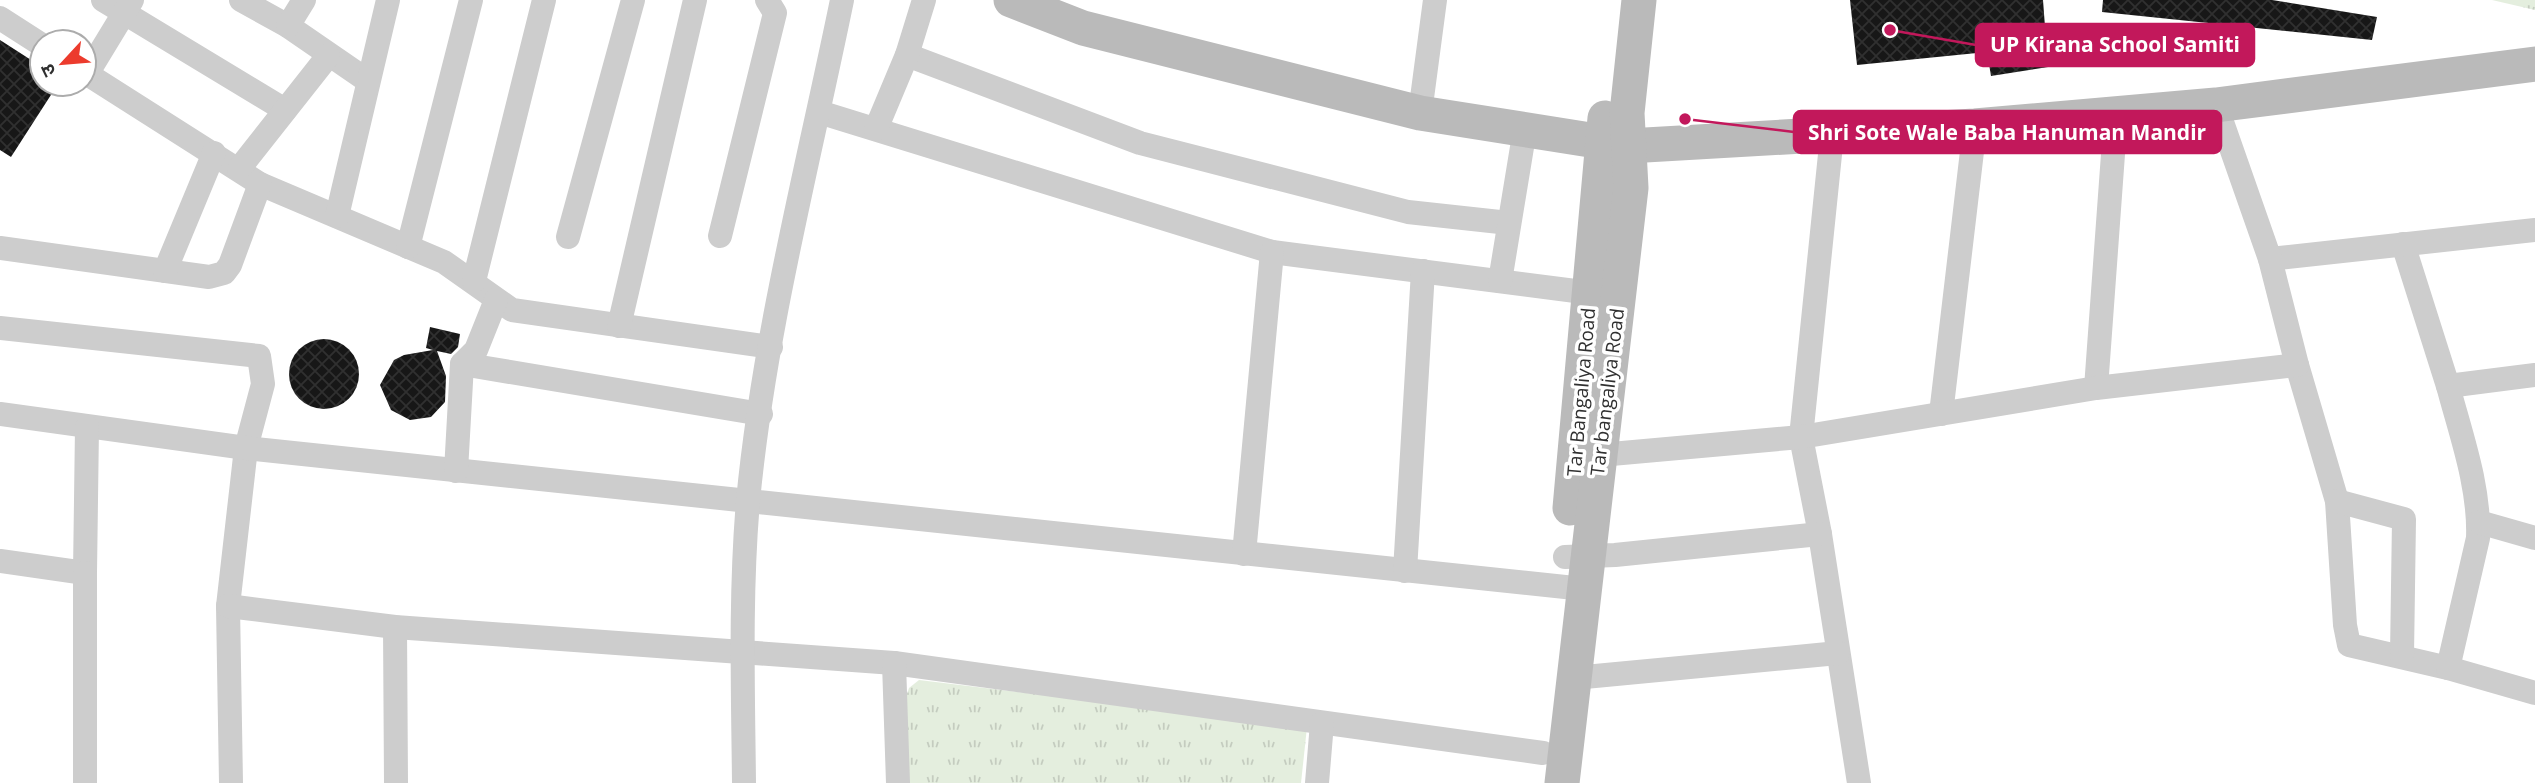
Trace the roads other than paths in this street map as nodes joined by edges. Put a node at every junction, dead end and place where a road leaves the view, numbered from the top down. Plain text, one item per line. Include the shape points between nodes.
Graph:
1 (241, 0) edge
2 (304, 0) edge
3 (388, 0) edge
4 (471, 0) edge
5 (544, 0) edge
6 (633, 0) edge
7 (695, 0) edge
8 (767, 0) edge
9 (842, 0) edge
10 (923, 0) edge
11 (1011, 0) edge
12 (1435, 0) edge
13 (1614, 0) edge
14 (1639, 0) edge
15 (119, 4) edge
16 (0, 18) edge
17 (288, 26) junction
18 (28, 36) edge
19 (98, 48) edge
20 (907, 55) junction
21 (328, 56) junction
22 (2535, 64) edge
23 (98, 80) edge
24 (368, 81) junction
25 (2216, 105) junction
26 (285, 110) junction
27 (819, 112) junction
28 (1420, 113) junction
29 (2116, 113) junction
30 (1975, 126) junction
31 (1525, 129) junction
32 (876, 130) junction
33 (1832, 135) junction
34 (1616, 144) junction
35 (214, 153) junction
36 (239, 170) junction
37 (260, 184) junction
38 (337, 216) junction
39 (1509, 223) junction
40 (2535, 230) edge
41 (720, 236) dead end
42 (568, 237) dead end
43 (2403, 244) junction
44 (408, 247) junction
45 (0, 248) edge
46 (1272, 252) junction
47 (2270, 259) junction
48 (165, 271) junction
49 (1423, 271) junction
50 (474, 281) junction
51 (1500, 281) junction
52 (1591, 293) junction
53 (496, 300) junction
54 (619, 326) junction
55 (0, 328) edge
56 (771, 347) junction
57 (463, 364) junction
58 (2297, 365) junction
59 (2535, 375) edge
60 (2448, 386) junction
61 (2096, 388) junction
62 (0, 414) edge
63 (761, 414) junction
64 (1941, 414) junction
65 (87, 427) junction
66 (1801, 437) junction
67 (246, 449) junction
68 (1600, 455) junction
69 (456, 471) junction
70 (2337, 501) junction
71 (748, 502) junction
72 (2479, 522) junction
73 (1820, 534) junction
74 (2535, 538) edge
75 (1244, 554) junction
76 (0, 561) edge
77 (1405, 571) junction
78 (1575, 572) junction
79 (85, 573) junction
80 (229, 606) junction
81 (396, 627) junction
82 (742, 652) junction
83 (1838, 653) junction
84 (2402, 655) junction
85 (894, 663) junction
86 (2448, 668) junction
87 (1574, 678) junction
88 (2535, 693) edge
89 (1322, 723) junction
90 (1541, 768) edge
91 (85, 783) edge
92 (231, 783) edge
93 (396, 783) edge
94 (744, 783) edge
95 (898, 783) edge
96 (1317, 783) edge
97 (1562, 783) edge
98 (1860, 783) edge

1 - 17 street
2 - 17 street
3 - 24 street
4 - 44 street
5 - 50 street
6 - 42 street
7 - 54 street
8 - 41 street via 775,13
9 - 27 street
10 - 20 street
11 - 28 street via 1083,28
12 - 28 street
13 - 34 street, Tar Bangaliya Road
14 - 34 street, Tar bangaliya Road via 1627,113
15 - 19 street
15 - 26 street
16 - 18 street
17 - 21 street
20 - 32 street
20 - 39 street via 1140,143 1408,212
21 - 24 street
21 - 26 street
22 - 25 street
23 - 35 street
24 - 38 street
25 - 29 street
25 - 47 street
26 - 36 street
27 - 32 street
27 - 56 street
28 - 31 street
29 - 30 street
29 - 61 street
30 - 33 street
30 - 64 street
31 - 34 street
31 - 39 street
32 - 46 street
33 - 34 street
33 - 66 street
34 - 52 street, Tar Bangaliya Road
34 - 68 street, Tar bangaliya Road via 1631,188
35 - 36 street
35 - 48 street
36 - 37 street
37 - 38 street
37 - 48 street via 224,273 209,277
38 - 44 street
39 - 51 street
40 - 43 street
43 - 47 street
43 - 60 street
44 - 50 street
45 - 48 street
46 - 49 street
46 - 75 street
47 - 58 street
49 - 51 street
49 - 77 street
50 - 53 street
51 - 52 street
52 - 78 street, Tar Bangaliya Road
53 - 54 street via 512,310
53 - 57 street via 476,350
54 - 56 street
55 - 67 street via 259,356 263,384
56 - 63 street
57 - 63 street
57 - 69 street
58 - 61 street
58 - 70 street
59 - 60 street
60 - 72 street via 2477,496
61 - 64 street
62 - 65 street
63 - 71 street
64 - 66 street
65 - 67 street
65 - 79 street
66 - 68 street
66 - 73 street
67 - 69 street
67 - 80 street
68 - 78 street, Tar bangaliya Road
69 - 71 street
70 - 84 street via 2346,639 2354,648
70 - 84 street via 2404,519
71 - 75 street
71 - 82 street
72 - 74 street
72 - 86 street
73 - 78 street
73 - 83 street
75 - 77 street
76 - 79 street
77 - 78 street
78 - 87 street, Tar bangaliya Road
78 - 90 street, Tar Bangaliya Road
79 - 91 street
80 - 81 street
80 - 92 street
81 - 82 street
81 - 93 street
82 - 85 street
82 - 94 street
83 - 87 street
83 - 98 street
84 - 86 street
85 - 89 street
85 - 95 street
86 - 88 street
87 - 97 street, Tar bangaliya Road
89 - 90 street via 1377,727
89 - 96 street

